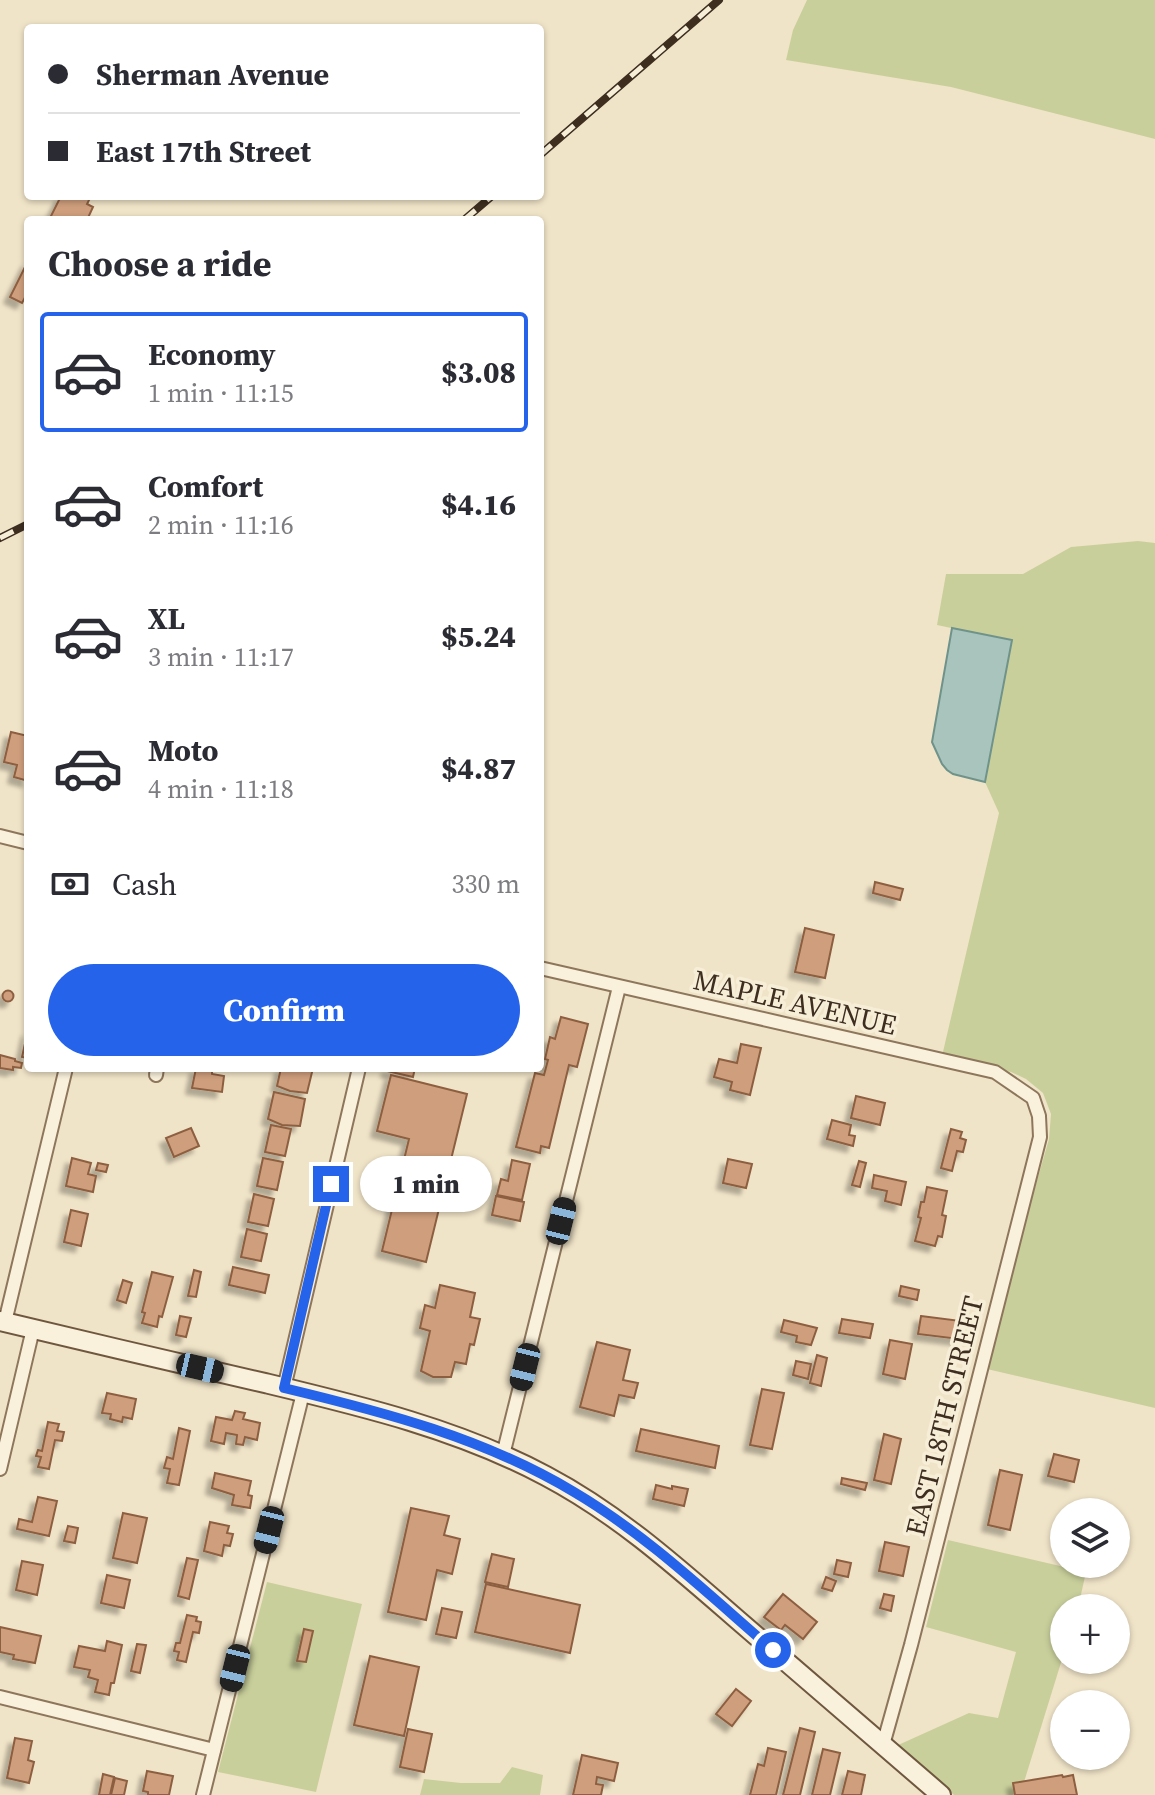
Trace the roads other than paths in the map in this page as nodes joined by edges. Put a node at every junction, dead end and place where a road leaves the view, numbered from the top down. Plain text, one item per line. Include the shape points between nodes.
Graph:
1 (0, 836) edge
2 (24, 842) edge
3 (544, 969) edge
4 (619, 987) junction
5 (65, 1072) edge
6 (358, 1072) edge
7 (1033, 1098) joint
8 (2, 1321) edge
9 (33, 1329) junction
10 (284, 1388) junction
11 (303, 1393) junction
12 (503, 1455) junction
13 (0, 1469) edge
14 (0, 1697) edge
15 (883, 1745) junction
16 (214, 1750) junction
17 (203, 1795) edge
18 (941, 1795) edge

1 - 2 street
3 - 4 street, MAPLE AVENUE
4 - 7 street, MAPLE AVENUE via 995,1072
4 - 12 street
5 - 8 street
6 - 10 street
7 - 15 street, EAST 18TH STREET via 1040,1137
8 - 9 street
9 - 10 street
9 - 13 street
10 - 11 street
11 - 12 street via 397,1416
11 - 16 street
12 - 15 street via 576,1493 634,1533
14 - 16 street
15 - 18 street
16 - 17 street

